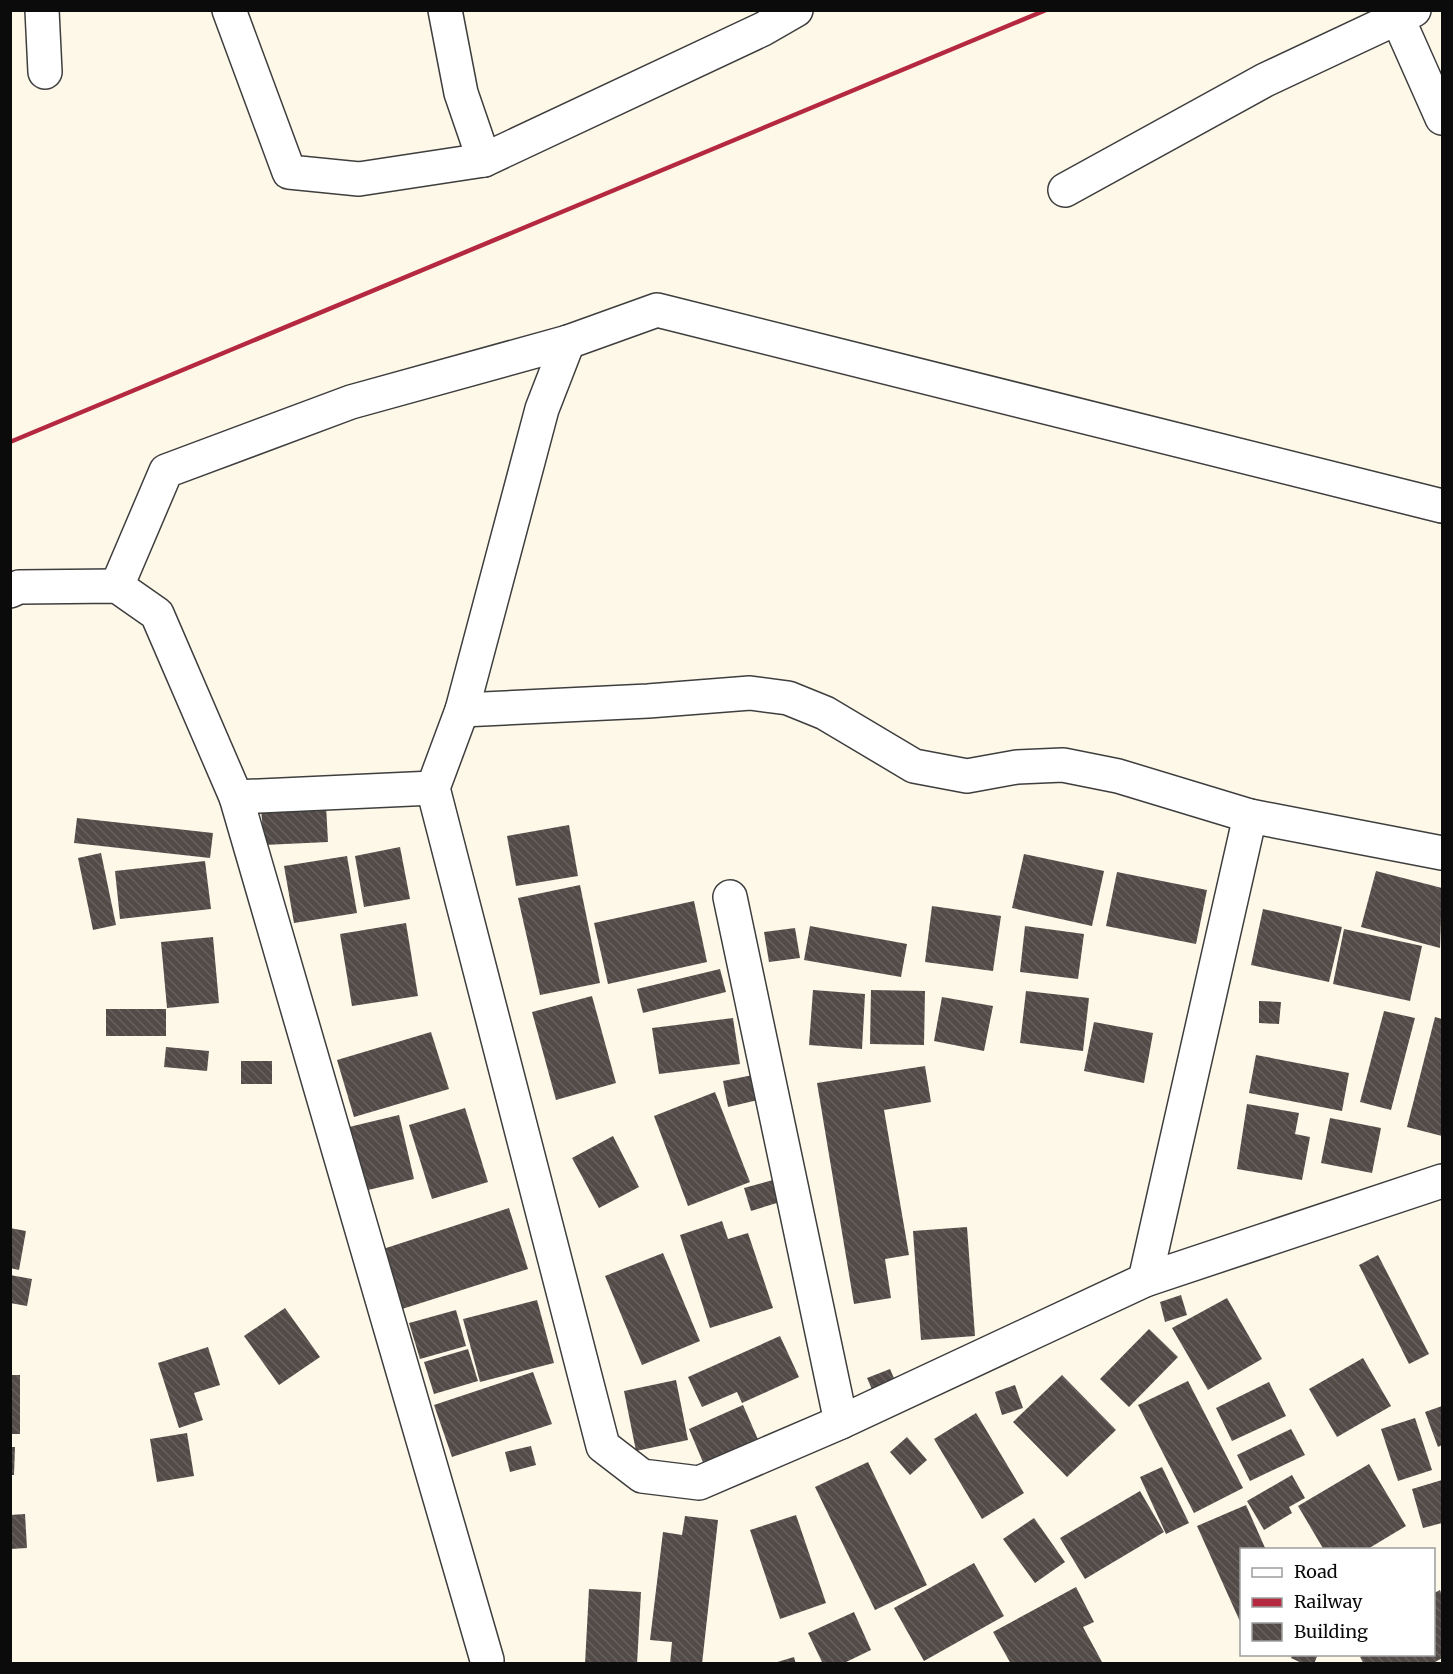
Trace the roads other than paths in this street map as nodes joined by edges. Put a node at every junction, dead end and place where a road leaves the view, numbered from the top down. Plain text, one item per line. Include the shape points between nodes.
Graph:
1 (42, 10) edge
2 (229, 10) edge
3 (444, 10) edge
4 (796, 10) edge
5 (1402, 13) edge
6 (45, 72) dead end
7 (1443, 118) edge
8 (484, 160) junction
9 (1065, 190) dead end
10 (568, 342) junction
11 (1443, 506) edge
12 (117, 586) junction
13 (10, 591) edge
14 (462, 710) junction
15 (433, 788) junction
16 (236, 797) junction
17 (1250, 816) junction
18 (1443, 853) edge
19 (730, 897) dead end
20 (1439, 1191) edge
21 (1145, 1280) junction
22 (841, 1422) junction
23 (487, 1660) dead end

1 - 6 street
2 - 8 street via 289,171 359,179
3 - 8 street via 461,93
4 - 8 street
5 - 7 street
5 - 9 street via 1265,80
10 - 11 street via 657,310
10 - 12 street via 351,402 166,471
10 - 14 street via 542,409
12 - 13 street via 19,587
12 - 16 street via 157,614
14 - 15 street
14 - 17 street via 750,693 788,698 825,712 914,766 967,776 1017,767 1062,765 1118,776
15 - 16 street
15 - 22 street via 603,1446 642,1476 699,1483
16 - 23 street
17 - 18 street
17 - 21 street
19 - 22 street
20 - 21 street
21 - 22 street

